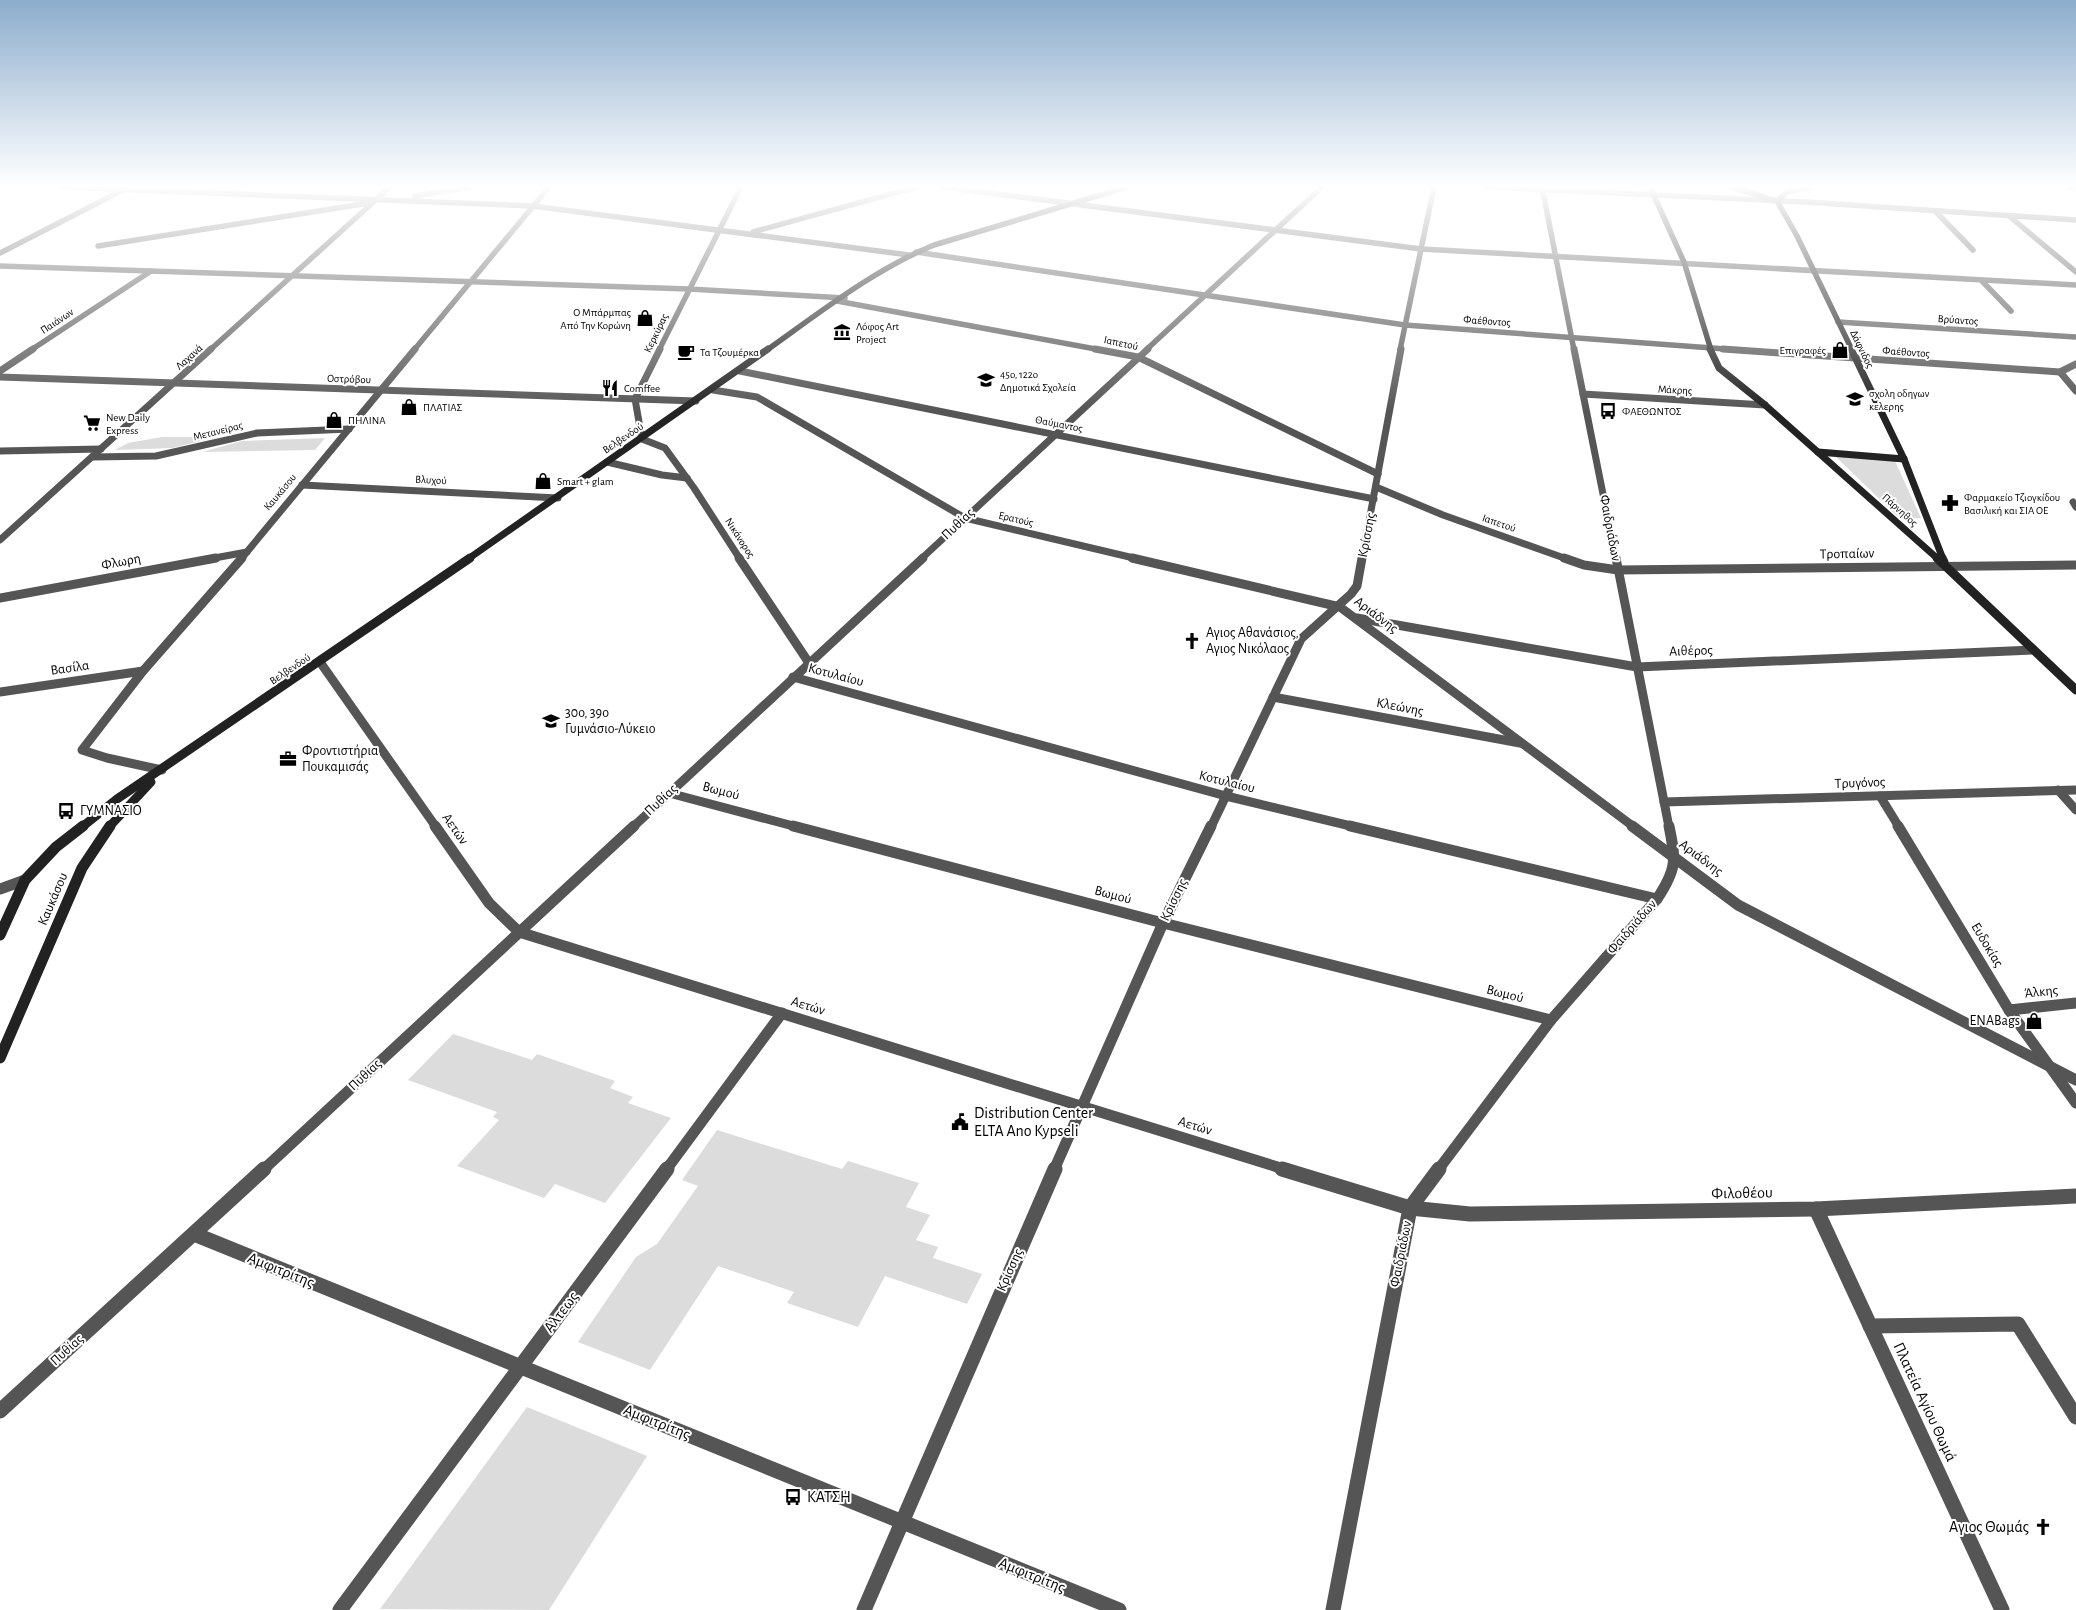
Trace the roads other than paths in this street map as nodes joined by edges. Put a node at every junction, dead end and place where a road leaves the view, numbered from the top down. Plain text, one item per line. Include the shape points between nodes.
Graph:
1 (308, 262) edge
2 (487, 262) edge
3 (703, 262) edge
4 (899, 262) edge
5 (976, 262) edge
6 (1241, 262) edge
7 (1418, 262) edge
8 (1557, 262) edge
9 (1684, 262) edge
10 (1686, 262) edge
11 (1809, 262) edge
12 (2064, 262) edge
13 (0, 266) edge
14 (150, 271) junction
15 (1814, 271) junction
16 (2076, 272) edge
17 (293, 276) junction
18 (1981, 280) junction
19 (470, 283) junction
20 (2076, 285) edge
21 (689, 290) junction
22 (1205, 295) junction
23 (845, 298) junction
24 (838, 301) junction
25 (2011, 311) dead end
26 (1838, 322) junction
27 (1405, 325) junction
28 (1572, 338) junction
29 (2076, 338) edge
30 (1710, 348) junction
31 (1138, 357) junction
32 (1856, 359) junction
33 (2076, 364) edge
34 (0, 371) edge
35 (740, 371) junction
36 (2060, 372) junction
37 (0, 377) edge
38 (176, 383) junction
39 (381, 390) junction
40 (713, 390) junction
41 (2076, 391) edge
42 (1583, 394) junction
43 (635, 399) junction
44 (696, 401) junction
45 (1765, 405) junction
46 (349, 429) junction
47 (1054, 435) junction
48 (642, 439) junction
49 (101, 449) junction
50 (0, 451) edge
51 (1818, 452) junction
52 (92, 457) junction
53 (1904, 459) junction
54 (607, 462) junction
55 (1378, 474) junction
56 (687, 478) junction
57 (302, 485) junction
58 (1375, 493) junction
59 (558, 498) junction
60 (965, 518) junction
61 (0, 540) edge
62 (247, 552) junction
63 (1945, 565) junction
64 (2076, 565) edge
65 (1618, 570) junction
66 (0, 598) edge
67 (1340, 607) junction
68 (1354, 617) junction
69 (2033, 650) junction
70 (320, 662) junction
71 (809, 662) junction
72 (1637, 667) junction
73 (144, 671) junction
74 (793, 678) junction
75 (2076, 690) edge
76 (0, 692) edge
77 (1273, 697) junction
78 (1523, 744) junction
79 (162, 770) junction
80 (2058, 790) junction
81 (2076, 790) edge
82 (669, 793) junction
83 (1226, 796) junction
84 (1880, 796) junction
85 (1664, 802) junction
86 (2076, 810) edge
87 (1675, 857) junction
88 (25, 880) junction
89 (0, 889) edge
90 (1657, 899) junction
91 (1163, 923) junction
92 (519, 932) junction
93 (0, 935) edge
94 (2076, 1004) edge
95 (2009, 1010) junction
96 (782, 1014) junction
97 (1550, 1020) junction
98 (0, 1058) edge
99 (2050, 1067) junction
100 (2076, 1080) edge
101 (2076, 1103) edge
102 (1083, 1107) junction
103 (2076, 1196) edge
104 (1410, 1208) junction
105 (1816, 1209) junction
106 (194, 1234) junction
107 (1870, 1326) junction
108 (520, 1367) junction
109 (0, 1411) edge
110 (2076, 1417) edge
111 (903, 1522) junction
112 (340, 1610) edge
113 (864, 1610) edge
114 (1119, 1610) edge
115 (1333, 1610) edge
116 (2002, 1610) edge

1 - 17 street, Λαχανά
2 - 19 street, Καυκάσου
3 - 21 street, Κερκύρας
4 - 23 street, Βελβενδού
5 - 22 street, Φαέθοντος
6 - 22 street, Πυθίας
7 - 27 street, Κρίσσης
8 - 28 street, Φαιδριάδων
9 - 30 street, Πάρνηθος
10 - 15 street
11 - 15 street, Δάφνιδος
12 - 16 street
13 - 14 street
14 - 17 street
14 - 34 street, Παιάνων
15 - 18 street
15 - 26 street, Δάφνιδος
17 - 19 street
17 - 38 street, Λαχανά
18 - 20 street
18 - 25 street
19 - 21 street
19 - 39 street, Καυκάσου
21 - 23 street
21 - 43 street, Κερκύρας
22 - 27 street, Φαέθοντος
22 - 31 street, Πυθίας
23 - 24 street, Βελβενδού
24 - 31 street, Ιαπετού
24 - 35 street, Βελβενδού
26 - 29 street, Βρύαντος
26 - 32 street, Δάφνιδος
27 - 28 street, Φαέθοντος
27 - 55 street, Κρίσσης
28 - 30 street, Φαέθοντος
28 - 42 street, Φαιδριάδων
30 - 32 street, Φαέθοντος
30 - 45 street, Πάρνηθος via 1719,368
31 - 47 street, Πυθίας
31 - 55 street, Ιαπετού
32 - 36 street, Φαέθοντος
32 - 53 street, Δάφνιδος
33 - 36 street
35 - 40 street, Βελβενδού
35 - 47 street, Θαύμαντος
36 - 41 street
37 - 38 street, Οστρόβου
38 - 39 street, Οστρόβου
38 - 49 street, Λαχανά
39 - 43 street, Οστρόβου
39 - 46 street, Καυκάσου
40 - 44 street, Βελβενδού
40 - 60 street, Ερατούς via 757,397
42 - 45 street, Μάκρης
42 - 65 street, Φαιδριάδων
43 - 44 street, Οστρόβου
43 - 48 street
44 - 48 street, Βελβενδού
45 - 51 street, Πάρνηθος
46 - 52 street, Μετανείρας via 257,433 156,456
46 - 57 street, Καυκάσου
47 - 58 street, Θαύμαντος
47 - 60 street, Πυθίας
48 - 54 street, Βελβενδού
48 - 56 street, Νικάνορος via 665,448
49 - 50 street
49 - 52 street, Λαχανά
51 - 53 street
51 - 63 street, Πάρνηθος
52 - 61 street, Λαχανά
53 - 63 street, Δάφνιδος
54 - 56 street
54 - 59 street, Βελβενδού
55 - 58 street, Κρίσσης
56 - 71 street, Νικάνορος
57 - 59 street, Βλυχού
57 - 62 street, Καυκάσου
58 - 65 street, Ιαπετού via 1584,565
58 - 67 street, Κρίσσης via 1357,586
59 - 70 street, Βελβενδού
60 - 67 street, Ερατούς
60 - 71 street, Πυθίας
62 - 66 street, Φλωρη
62 - 73 street, Καυκάσου
63 - 64 street, Τροπαίων
63 - 65 street, Τροπαίων
63 - 69 street, Πάρνηθος
65 - 72 street, Φαιδριάδων
67 - 68 street, Αριάδνης
67 - 77 street, Κρίσσης via 1301,639
68 - 72 street, Αιθέρος
68 - 78 street, Αριάδνης
69 - 72 street, Αιθέρος
69 - 75 street, Πάρνηθος
70 - 79 street, Βελβενδού
70 - 92 street, Αετών via 489,903
71 - 74 street, Πυθίας
72 - 85 street, Φαιδριάδων
73 - 76 street, Βασίλα
73 - 79 street, Καυκάσου via 82,750
74 - 82 street, Πυθίας
74 - 83 street, Κοτυλαίου
77 - 78 street, Κλεώνης
77 - 83 street, Κρίσσης
78 - 87 street, Αριάδνης
79 - 88 street, Καυκάσου via 80,827
79 - 98 street, Καυκάσου via 109,827 82,868
80 - 81 street, Τρυγόνος
80 - 84 street, Τρυγόνος
80 - 86 street
82 - 91 street, Βωμού
82 - 92 street, Πυθίας
83 - 90 street, Κοτυλαίου
83 - 91 street, Κρίσσης
84 - 85 street, Τρυγόνος
84 - 95 street, Ευδοκίας
85 - 87 street, Φαιδριάδων
87 - 90 street, Φαιδριάδων via 1670,880
87 - 99 street, Αριάδνης via 1738,905
88 - 89 street
88 - 93 street, Καυκάσου
90 - 97 street, Φαιδριάδων
91 - 97 street, Βωμού
91 - 102 street, Κρίσσης
92 - 96 street, Αετών
92 - 106 street, Πυθίας
94 - 95 street, Άλκης
95 - 99 street, Ευδοκίας
96 - 102 street, Αετών
96 - 108 street, Αλτεως
97 - 104 street, Φαιδριάδων
99 - 100 street, Αριάδνης
99 - 101 street, Ευδοκίας
102 - 104 street, Αετών
102 - 111 street, Κρίσσης
103 - 105 street, Φιλοθέου
104 - 105 street, Φιλοθέου via 1470,1214
104 - 115 street, Φαιδριάδων
105 - 107 street, Πλατεία Αγίου Θωμά
106 - 108 street, Αμφιτρίτης
106 - 109 street, Πυθίας
107 - 110 street via 2018,1324
107 - 116 street, Πλατεία Αγίου Θωμά
108 - 111 street, Αμφιτρίτης
108 - 112 street, Αλτεως
111 - 113 street, Κρίσσης
111 - 114 street, Αμφιτρίτης

